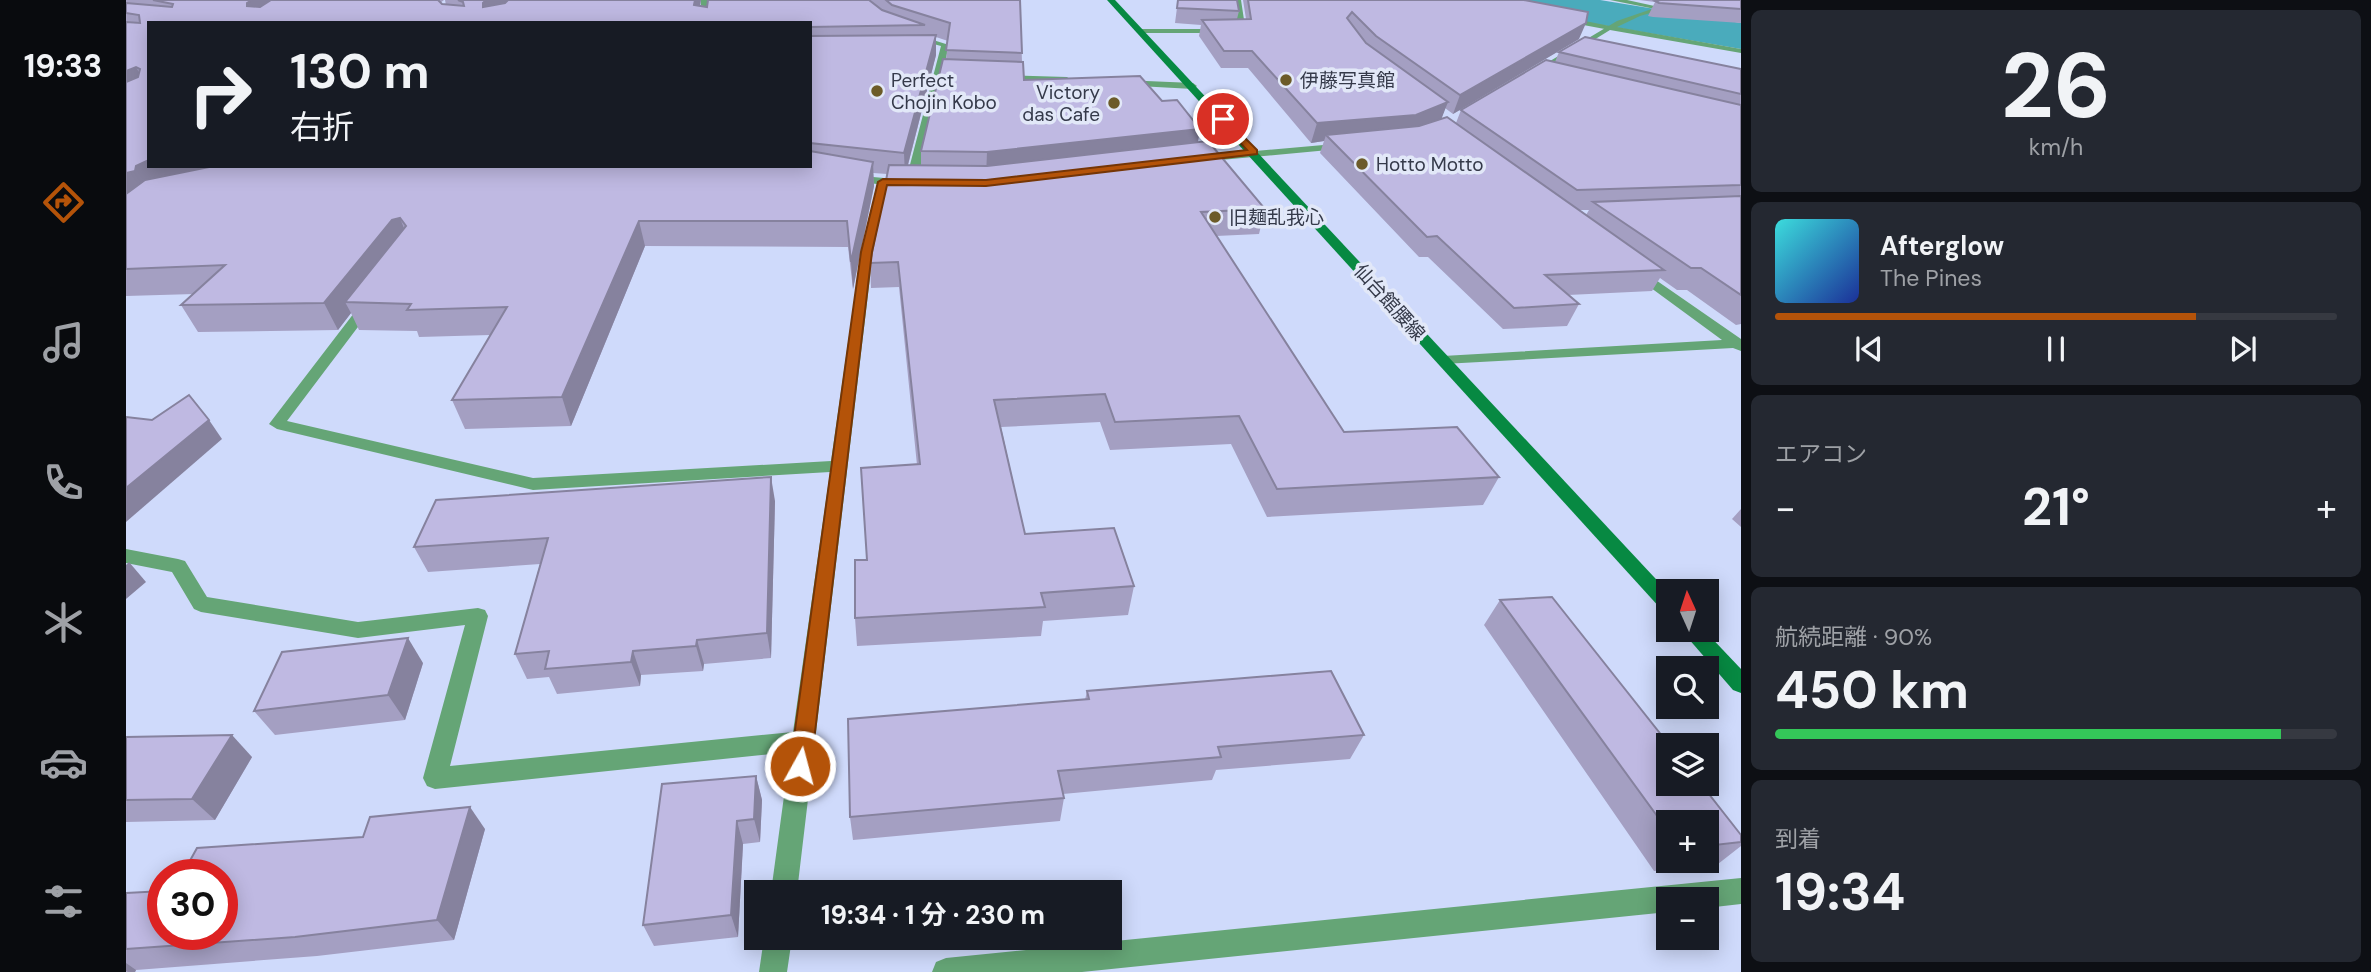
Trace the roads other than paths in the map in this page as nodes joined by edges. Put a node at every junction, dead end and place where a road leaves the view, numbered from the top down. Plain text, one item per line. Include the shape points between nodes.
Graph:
1 (705, 0) edge
2 (1111, 0) edge
3 (1237, 0) edge
4 (1614, 0) edge
5 (1679, 2) edge
6 (1653, 7) junction
7 (1553, 17) edge
8 (704, 21) edge
9 (1611, 27) junction
10 (1141, 32) junction
11 (903, 34) edge
12 (930, 50) edge
13 (944, 50) junction
14 (1741, 51) edge
15 (1536, 71) junction
16 (937, 75) junction
17 (1550, 75) edge
18 (951, 76) edge
19 (992, 78) edge
20 (1524, 79) edge
21 (1075, 81) edge
22 (1113, 82) edge
23 (1193, 86) junction
24 (1362, 145) edge
25 (1254, 152) junction
26 (1185, 161) edge
27 (834, 176) edge
28 (883, 182) junction
29 (1628, 264) edge
30 (376, 294) edge
31 (1739, 344) edge
32 (1443, 359) junction
33 (839, 466) junction
34 (126, 556) edge
35 (1656, 591) edge
36 (1702, 642) edge
37 (1741, 684) edge
38 (804, 741) junction
39 (786, 880) edge
40 (1741, 891) edge
41 (776, 950) edge
42 (773, 972) edge
43 (946, 972) edge

1 - 8 street
2 - 10 main road, 仙台館腰線
3 - 10 street via 1243,31
4 - 6 street
5 - 6 street
6 - 9 street
7 - 9 street
9 - 14 street
9 - 15 street
10 - 23 main road, 仙台館腰線
11 - 13 street via 930,39 945,45
12 - 13 street
13 - 16 street
15 - 17 street
15 - 20 street
16 - 18 street
16 - 28 street via 916,184
19 - 21 street
22 - 23 street
23 - 25 main road, 仙台館腰線
24 - 25 street
25 - 26 street
25 - 32 main road, 仙台館腰線
27 - 28 street
28 - 33 street via 867,252
29 - 31 street
30 - 33 street via 277,424 533,484
31 - 32 street
32 - 35 main road, 仙台館腰線
33 - 38 street
34 - 38 street via 178,566 201,604 358,630 478,616 435,778
36 - 37 main road
38 - 39 street
40 - 43 street
41 - 42 street

